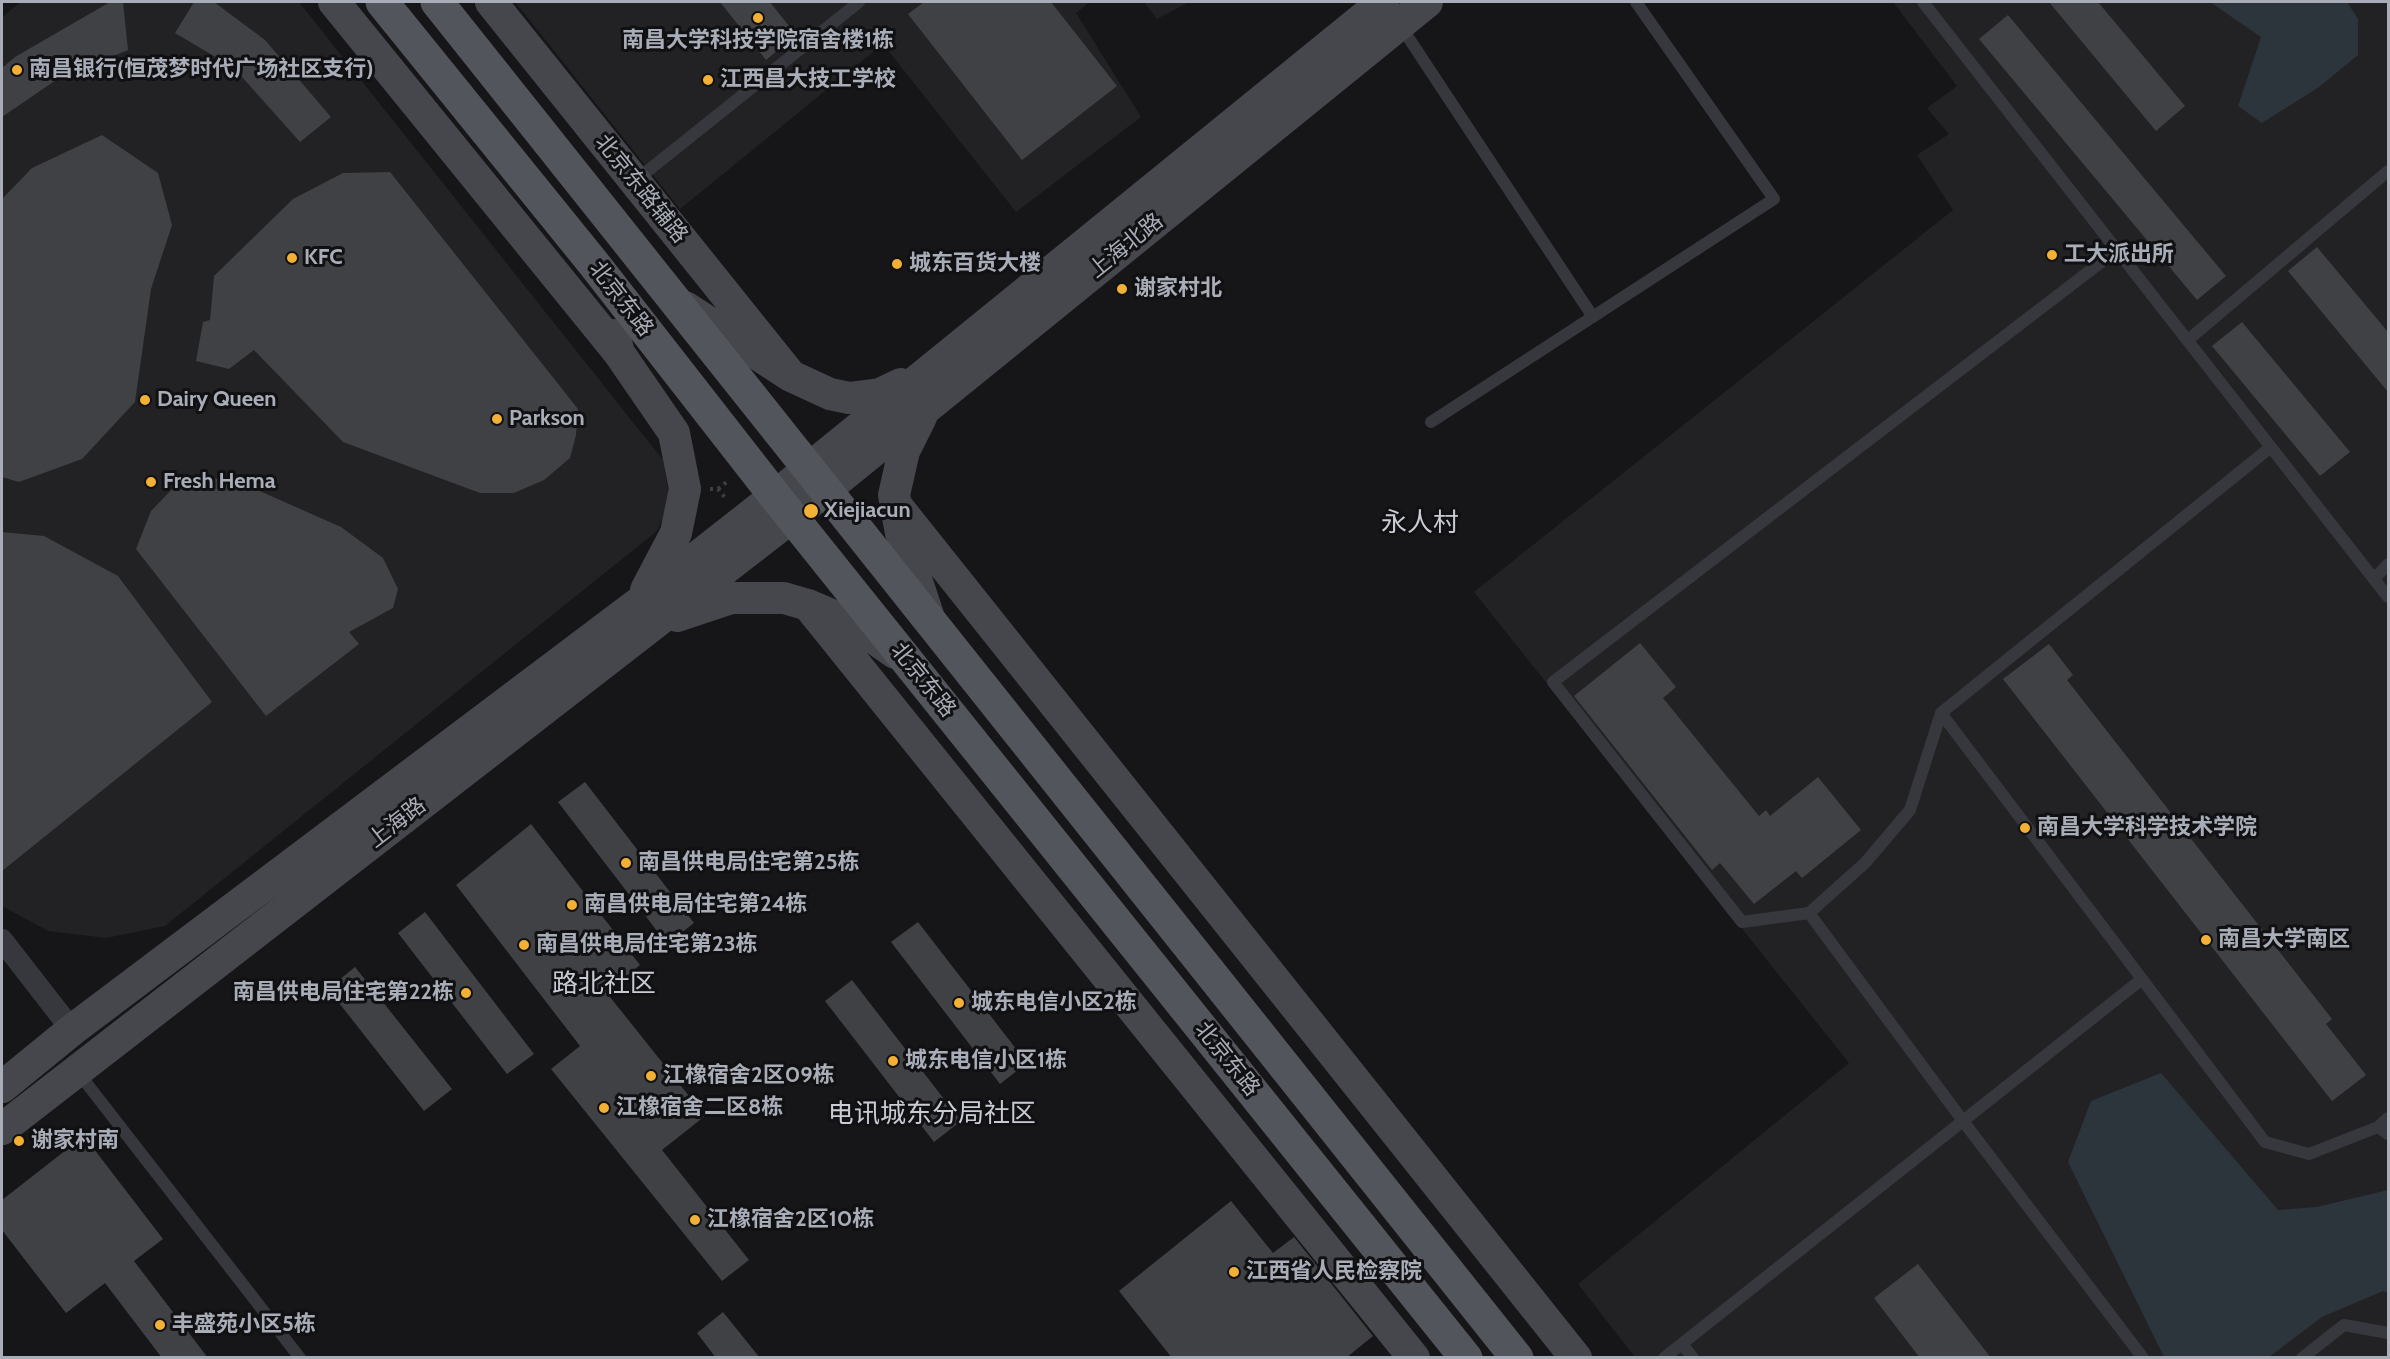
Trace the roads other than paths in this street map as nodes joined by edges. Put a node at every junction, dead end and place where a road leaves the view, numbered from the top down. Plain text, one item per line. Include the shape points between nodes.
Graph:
1 (334, 2) edge
2 (382, 2) edge
3 (437, 2) edge
4 (491, 2) edge
5 (859, 2) edge
6 (1426, 2) edge
7 (1636, 2) edge
8 (1923, 2) edge
9 (1391, 12) edge
10 (2388, 171) edge
11 (635, 181) junction
12 (2117, 250) junction
13 (594, 264) junction
14 (675, 300) junction
15 (1593, 317) junction
16 (2188, 340) junction
17 (619, 353) junction
18 (932, 369) junction
19 (791, 376) junction
20 (925, 409) junction
21 (1431, 422) dead end
22 (2271, 447) junction
23 (817, 479) junction
24 (784, 506) junction
25 (896, 506) junction
26 (2388, 564) edge
27 (2374, 579) junction
28 (2388, 597) edge
29 (808, 605) junction
30 (648, 613) junction
31 (930, 622) junction
32 (912, 665) junction
33 (1941, 713) junction
34 (1809, 912) junction
35 (2, 940) edge
36 (2142, 979) junction
37 (72, 1030) junction
38 (77, 1070) junction
39 (2, 1087) edge
40 (2388, 1118) edge
41 (1963, 1121) junction
42 (2378, 1127) junction
43 (2, 1129) edge
44 (2388, 1134) edge
45 (2388, 1333) edge
46 (1682, 1344) junction
47 (300, 1358) edge
48 (1414, 1358) edge
49 (1466, 1358) edge
50 (1517, 1358) edge
51 (1576, 1358) edge
52 (1664, 1358) edge
53 (1693, 1358) edge
54 (2143, 1358) edge
55 (2302, 1358) edge

1 - 17 main road
2 - 13 main road, 北京东路
3 - 14 main road, 北京东路
4 - 11 main road, 北京东路辅路
5 - 11 lane
6 - 9 main road, 上海北路
7 - 15 lane via 1774,199
8 - 12 lane
9 - 15 lane
9 - 18 main road, 上海北路
9 - 20 main road, 上海北路
10 - 16 lane
11 - 19 main road, 北京东路辅路
12 - 16 lane
12 - 34 lane via 1553,682 1742,922
13 - 17 main road
13 - 24 main road, 北京东路
14 - 19 main road
14 - 23 main road, 北京东路
15 - 21 lane
16 - 22 lane
17 - 30 main road via 674,433 685,489 676,533
18 - 19 main road via 880,394 849,398
18 - 23 main road, 上海北路
20 - 23 main road, 上海北路
20 - 25 main road via 904,451 894,495
22 - 27 lane
22 - 33 lane
23 - 24 main road, 上海路
23 - 31 main road, 北京东路
24 - 30 main road, 上海路
24 - 32 main road, 北京东路
25 - 31 main road
25 - 51 main road
26 - 27 lane
27 - 28 lane
29 - 30 main road via 784,598 731,598
29 - 32 main road via 855,625
29 - 48 main road, 北京东路
30 - 37 main road, 上海路
30 - 38 main road, 上海路
31 - 50 main road, 北京东路
32 - 49 main road, 北京东路
33 - 34 lane via 1910,810 1865,863
33 - 36 lane
34 - 41 lane
35 - 37 street
36 - 41 lane
36 - 42 lane via 2265,1142 2309,1154
37 - 39 main road, 上海路
38 - 43 main road, 上海路
38 - 47 lane
40 - 42 lane
41 - 46 lane
41 - 54 lane
42 - 44 lane
45 - 55 lane via 2344,1325
46 - 52 lane
46 - 53 lane

